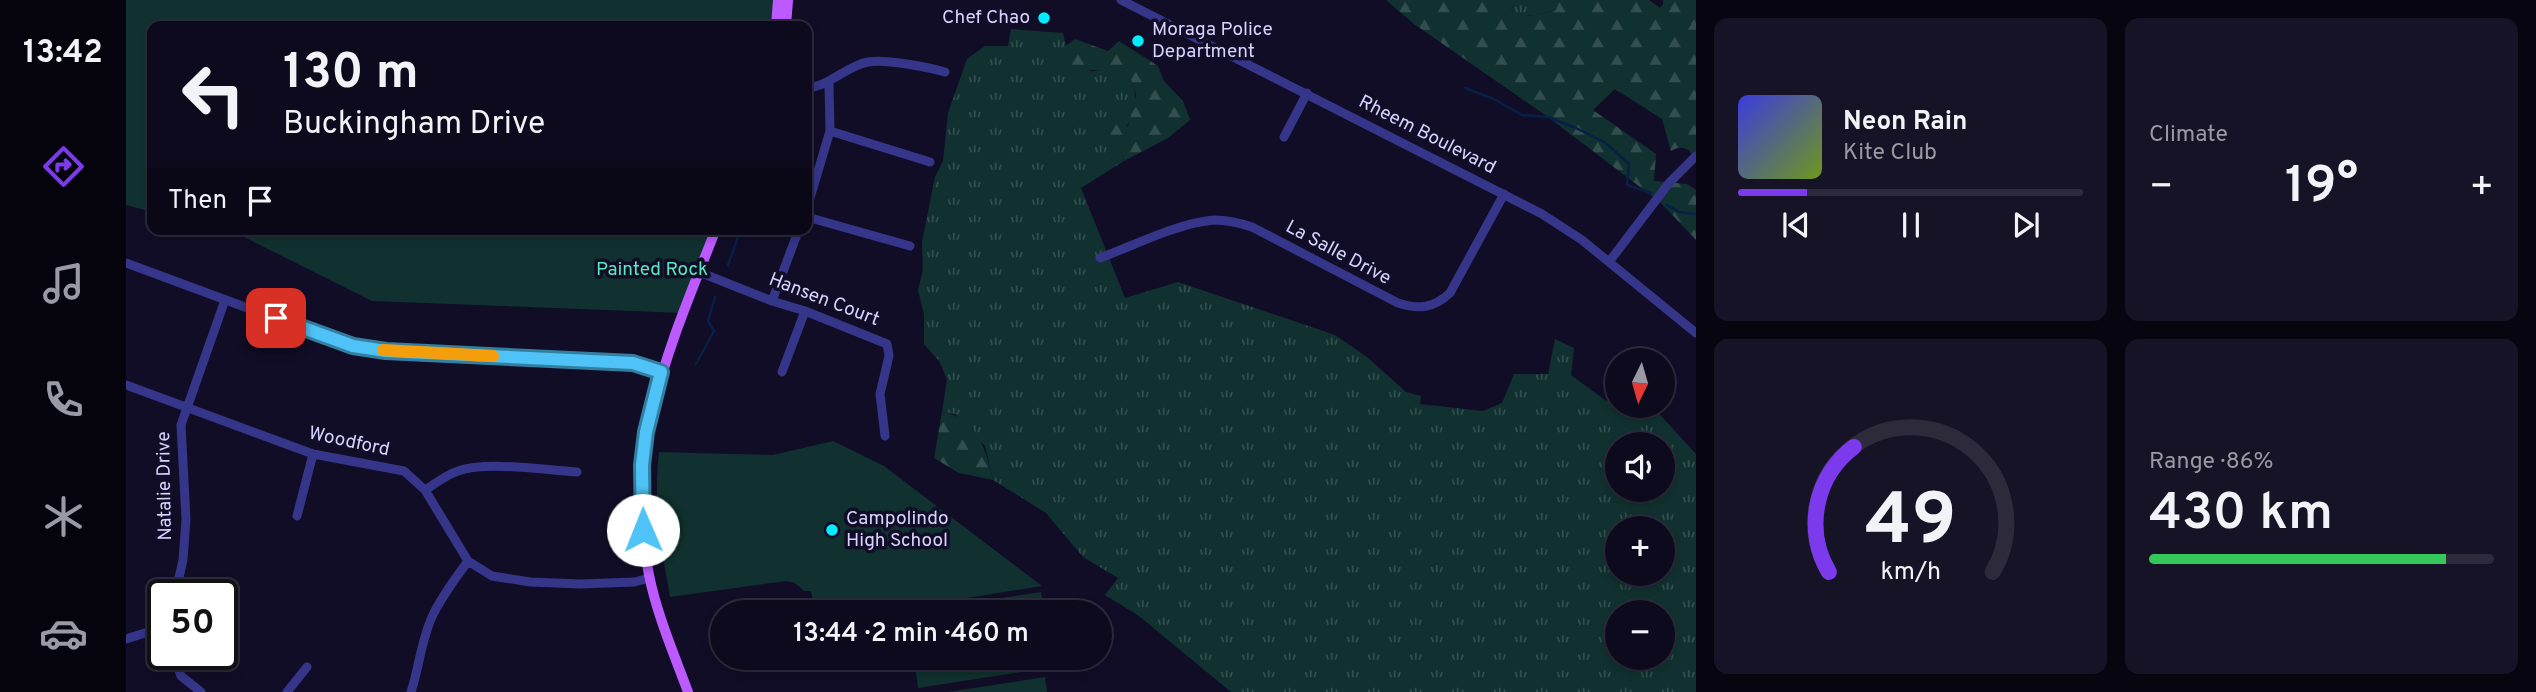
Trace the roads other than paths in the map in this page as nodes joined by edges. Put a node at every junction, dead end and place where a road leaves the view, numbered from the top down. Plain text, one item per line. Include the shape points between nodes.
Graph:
1 (778, 0) edge
2 (788, 0) edge
3 (1121, 0) edge
4 (776, 21) edge
5 (786, 21) edge
6 (945, 72) dead end
7 (829, 82) junction
8 (812, 87) edge
9 (1307, 93) junction
10 (830, 131) junction
11 (1284, 137) dead end
12 (1696, 156) edge
13 (930, 162) dead end
14 (812, 191) edge
15 (1504, 194) junction
16 (812, 218) edge
17 (714, 235) edge
18 (797, 235) edge
19 (909, 246) dead end
20 (1100, 258) dead end
21 (1609, 262) junction
22 (126, 263) edge
23 (699, 272) junction
24 (225, 300) junction
25 (772, 300) junction
26 (805, 311) junction
27 (1696, 333) edge
28 (661, 372) junction
29 (782, 372) dead end
30 (126, 385) edge
31 (187, 408) junction
32 (885, 436) dead end
33 (313, 454) junction
34 (577, 472) dead end
35 (425, 490) junction
36 (297, 516) dead end
37 (468, 561) junction
38 (179, 579) edge
39 (650, 579) junction
40 (147, 633) edge
41 (126, 639) edge
42 (307, 667) dead end
43 (179, 670) edge
44 (201, 692) edge
45 (288, 692) edge
46 (411, 692) edge
47 (688, 692) edge

1 - 4 main road
2 - 5 main road
3 - 9 street, Rheem Boulevard
6 - 7 street via 867,62
7 - 8 street
7 - 10 street
9 - 11 street
9 - 15 street, Rheem Boulevard
10 - 13 street
10 - 14 street
12 - 21 street via 1669,183
15 - 20 street, La Salle Drive via 1450,293 1439,304 1425,307 1398,303 1238,223 1192,224
15 - 21 street, Rheem Boulevard via 1552,220
16 - 19 street
17 - 23 main road
18 - 25 street
21 - 27 street, Rheem Boulevard
22 - 24 street
23 - 25 street, Hansen Court
23 - 28 main road
24 - 28 street via 353,346 633,363
24 - 31 street, Natalie Drive
25 - 26 street, Hansen Court
26 - 29 street
26 - 32 street, Hansen Court via 887,344 889,356 880,394
28 - 39 main road via 642,465 644,544
30 - 31 street, Woodford
31 - 33 street, Woodford
31 - 38 street, Natalie Drive via 181,425 186,519
33 - 35 street, Woodford via 404,471
33 - 36 street
34 - 35 street via 467,468
35 - 37 street, Woodford
37 - 39 street via 492,576 530,582
37 - 46 street via 432,616
39 - 47 main road
40 - 41 street
42 - 45 street
43 - 44 street

